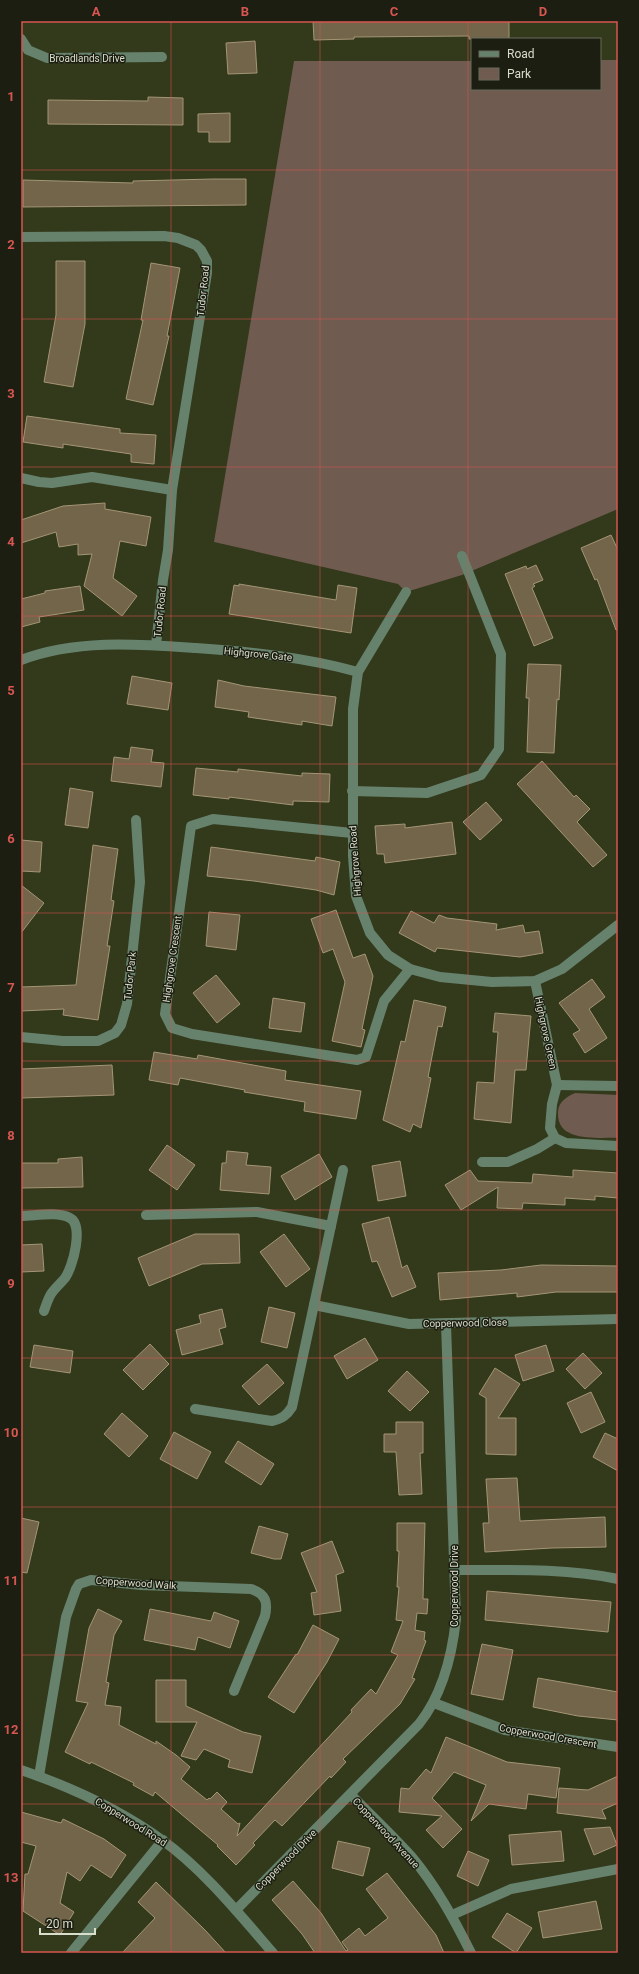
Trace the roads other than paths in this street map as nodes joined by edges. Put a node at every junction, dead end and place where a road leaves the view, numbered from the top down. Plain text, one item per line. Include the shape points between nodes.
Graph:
1 (21, 39) edge
2 (162, 57) dead end
3 (21, 237) edge
4 (21, 478) edge
5 (172, 490) junction
6 (462, 556) dead end
7 (406, 592) dead end
8 (156, 645) junction
9 (21, 660) edge
10 (358, 672) junction
11 (352, 791) junction
12 (136, 820) dead end
13 (352, 833) junction
14 (618, 925) edge
15 (410, 969) junction
16 (535, 981) junction
17 (21, 1037) edge
18 (557, 1085) junction
19 (618, 1086) edge
20 (555, 1138) junction
21 (618, 1146) edge
22 (482, 1162) dead end
23 (343, 1170) dead end
24 (146, 1215) dead end
25 (21, 1216) edge
26 (331, 1226) junction
27 (314, 1305) junction
28 (44, 1311) dead end
29 (618, 1319) edge
30 (446, 1324) junction
31 (195, 1408) dead end
32 (455, 1570) junction
33 (618, 1579) edge
34 (234, 1691) dead end
35 (434, 1703) junction
36 (618, 1747) edge
37 (21, 1770) edge
38 (39, 1776) junction
39 (351, 1795) junction
40 (163, 1840) junction
41 (618, 1869) edge
42 (236, 1910) junction
43 (452, 1915) junction
44 (71, 1953) edge
45 (273, 1953) edge
46 (471, 1953) edge

1 - 2 street, Broadlands Drive via 28,50 47,58
3 - 5 street, Tudor Road via 164,236 188,241 196,245 204,255 207,273 204,300
4 - 5 street via 52,483 92,477
5 - 8 street, Tudor Road via 168,550
6 - 11 street via 501,654 499,749 481,775 427,793
7 - 10 street
8 - 9 street, Tudor Road via 84,645 62,648
8 - 10 street, Highgrove Gate via 264,653 321,662
10 - 11 street, Highgrove Road via 354,708
11 - 13 street, Highgrove Road
12 - 17 street, Tudor Park via 140,882 127,1004 121,1025 115,1033 98,1041
13 - 15 street, Highgrove Road via 356,896 370,933 388,956
13 - 15 street, Highgrove Crescent via 212,819 191,826 164,1014 172,1028 192,1034 357,1060 366,1057 384,1001
14 - 16 street, Highgrove Road via 562,969
15 - 16 street, Highgrove Road via 440,977 492,982
16 - 18 street, Highgrove Green
18 - 19 street
18 - 20 street, Highgrove Green via 550,1128
20 - 21 street via 566,1143
20 - 22 street via 508,1162
23 - 26 street
24 - 26 street via 257,1212
25 - 28 street via 65,1216 77,1225 77,1237 69,1270 52,1293
26 - 27 street
27 - 30 street, Copperwood Close via 409,1324
27 - 31 street via 294,1401 287,1415 279,1420 263,1421
29 - 30 street, Copperwood Close
30 - 32 street, Copperwood Drive
32 - 33 street via 542,1571
32 - 35 street, Copperwood Drive via 454,1635
34 - 38 street, Copperwood Walk via 265,1616 267,1606 260,1592 251,1589 84,1581 76,1589 66,1617
35 - 36 street, Copperwood Crescent via 505,1730
35 - 39 street, Copperwood Drive via 419,1724
37 - 38 street, Copperwood Road
38 - 40 street, Copperwood Road via 97,1800
39 - 42 street, Copperwood Drive
39 - 43 street, Copperwood Avenue via 412,1857
40 - 42 street, Copperwood Road
40 - 44 street
41 - 43 street via 511,1889
42 - 45 street, Copperwood Road
43 - 46 street, Copperwood Avenue

